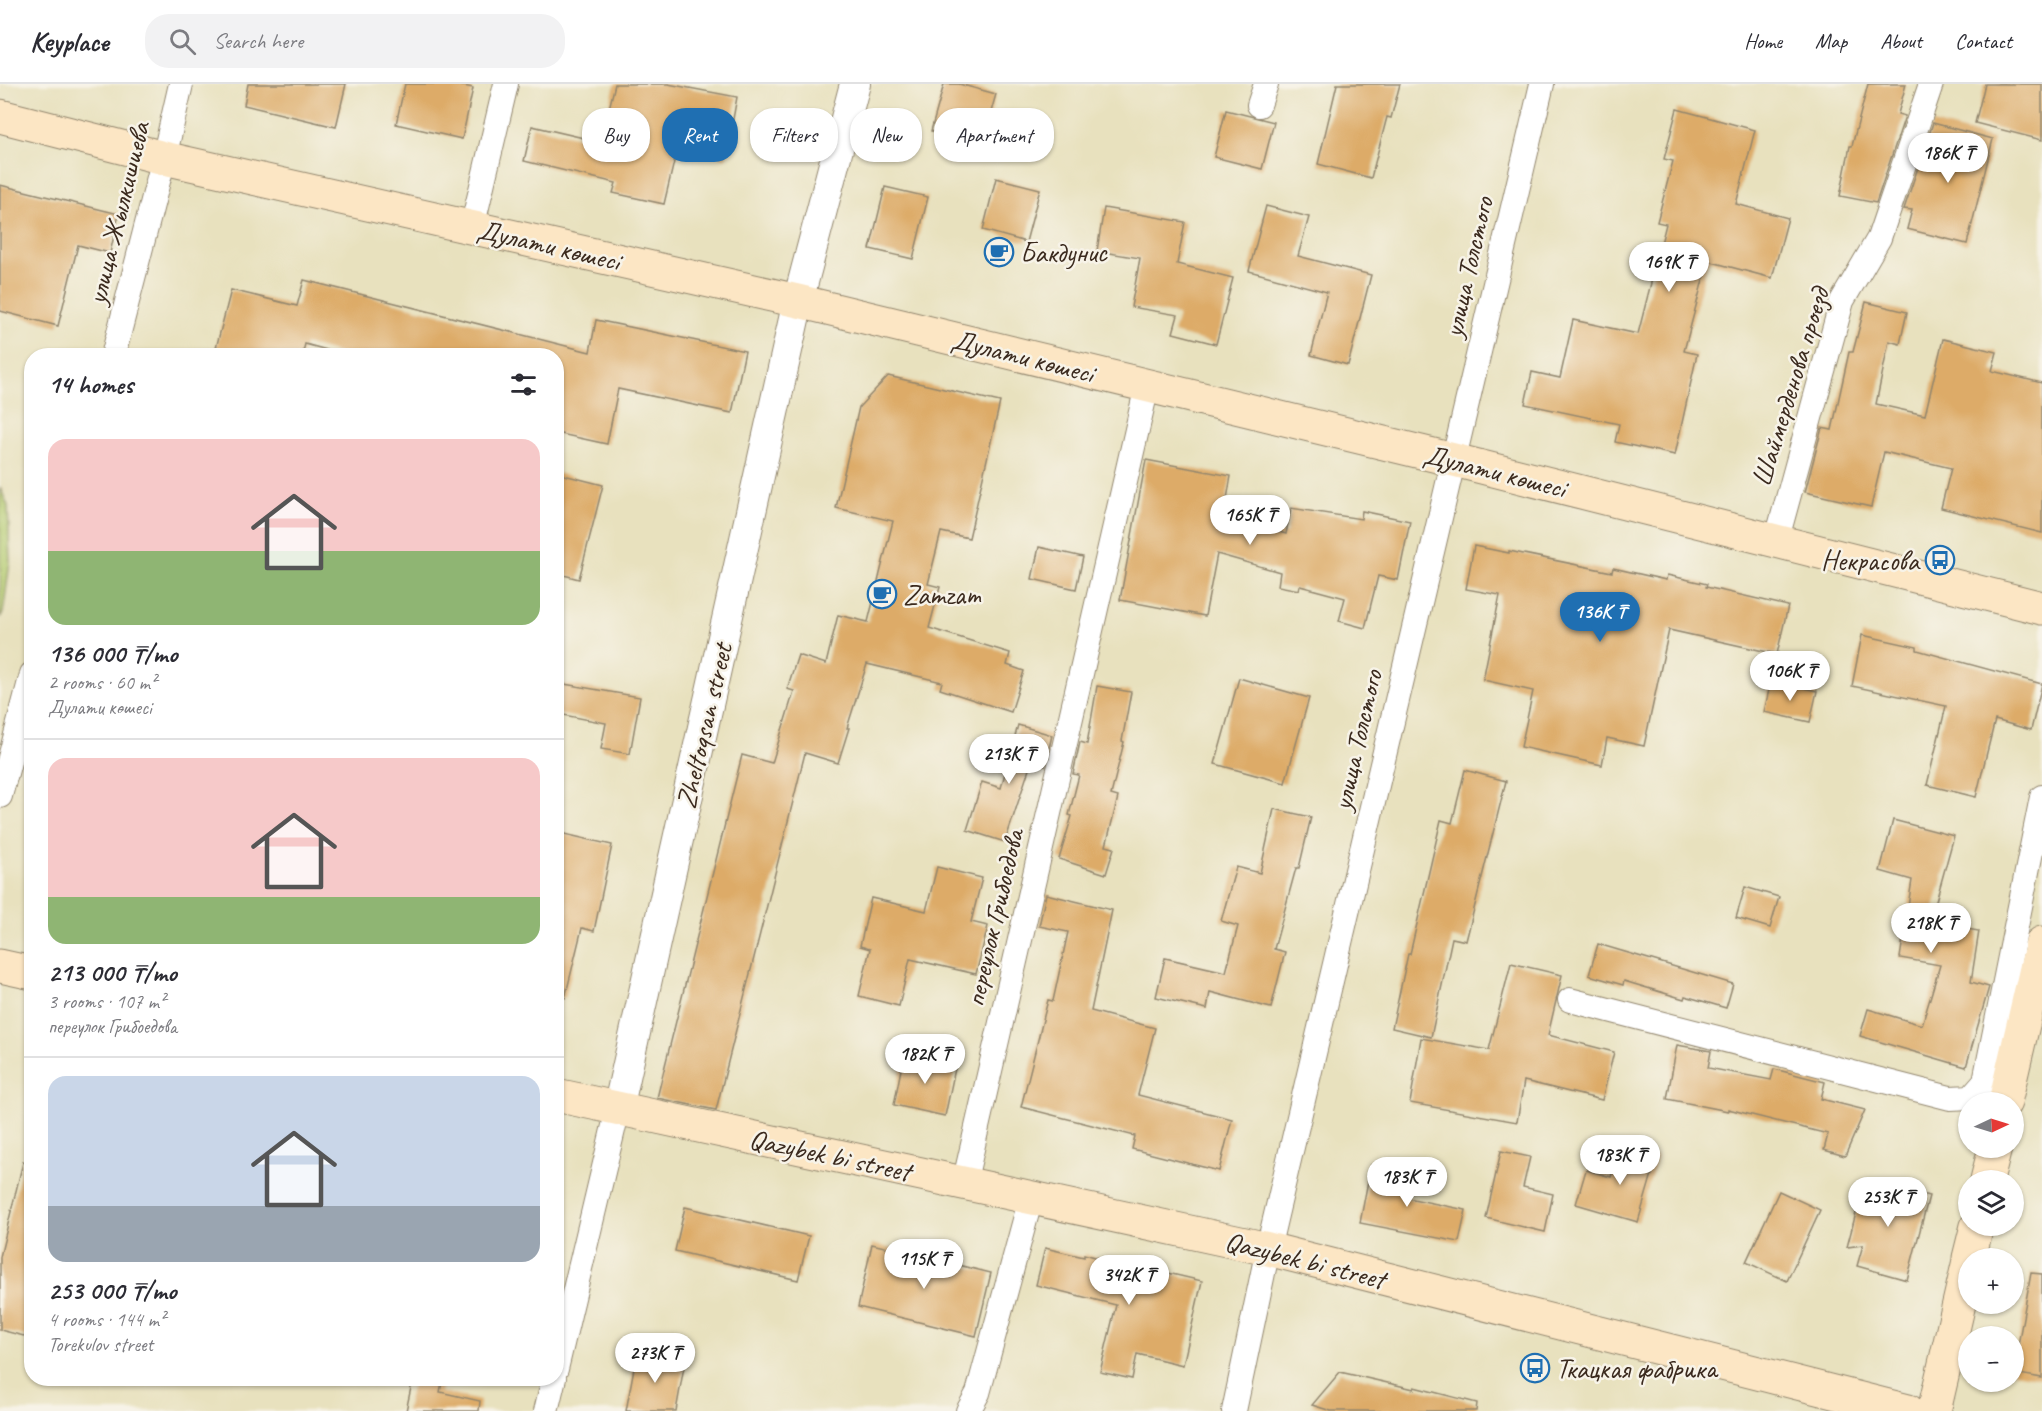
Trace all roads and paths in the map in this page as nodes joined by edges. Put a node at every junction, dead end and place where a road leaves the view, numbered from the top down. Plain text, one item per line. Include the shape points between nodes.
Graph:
1 (181, 84) edge
2 (506, 84) edge
3 (855, 84) edge
4 (1542, 84) edge
5 (1931, 84) edge
6 (0, 116) edge
7 (164, 158) junction
8 (472, 228) junction
9 (798, 301) junction
10 (115, 348) edge
11 (1147, 386) junction
12 (1454, 460) junction
13 (1776, 542) junction
14 (2042, 608) edge
15 (24, 704) edge
16 (0, 796) edge
17 (2042, 797) edge
18 (2042, 943) edge
19 (0, 966) edge
20 (24, 971) edge
21 (1570, 999) dead end
22 (2007, 1092) edge
23 (564, 1097) edge
24 (618, 1109) junction
25 (964, 1184) junction
26 (1031, 1198) junction
27 (1268, 1249) junction
28 (1958, 1307) edge
29 (564, 1335) edge
30 (1788, 1381) junction
31 (552, 1386) edge
32 (546, 1411) edge
33 (968, 1411) edge
34 (1234, 1411) edge
35 (1817, 1411) edge
36 (1908, 1411) edge
37 (1934, 1411) edge

1 - 7 street, улица Жылкишиева
2 - 8 street
3 - 9 street, Zheltoqsan street
4 - 12 street, улица Толстого
5 - 13 street, Шаймерденова проезд via 1878,238 1842,301
6 - 7 main road, Дулати көшесі
7 - 8 main road, Дулати көшесі
7 - 10 street, улица Жылкишиева
8 - 9 main road, Дулати көшесі
9 - 11 main road, Дулати көшесі
9 - 24 street, Zheltoqsan street
11 - 12 main road, Дулати көшесі
11 - 25 street, переулок Грибоедова
12 - 13 main road, Дулати көшесі
12 - 27 street, улица Толстого
13 - 14 main road, Дулати көшесі
15 - 16 street
17 - 21 street via 1985,1081 1971,1096 1950,1098
18 - 22 main road
19 - 20 main road
23 - 24 main road, Qazybek bi street
24 - 25 main road, Qazybek bi street
24 - 29 street, Zheltoqsan street
25 - 26 main road, Qazybek bi street
26 - 27 main road, Qazybek bi street
26 - 33 street via 978,1393
27 - 30 main road, Qazybek bi street
27 - 34 street, улица Толстого
28 - 37 main road
30 - 35 main road
30 - 36 main road, Qazybek bi street
31 - 32 street

